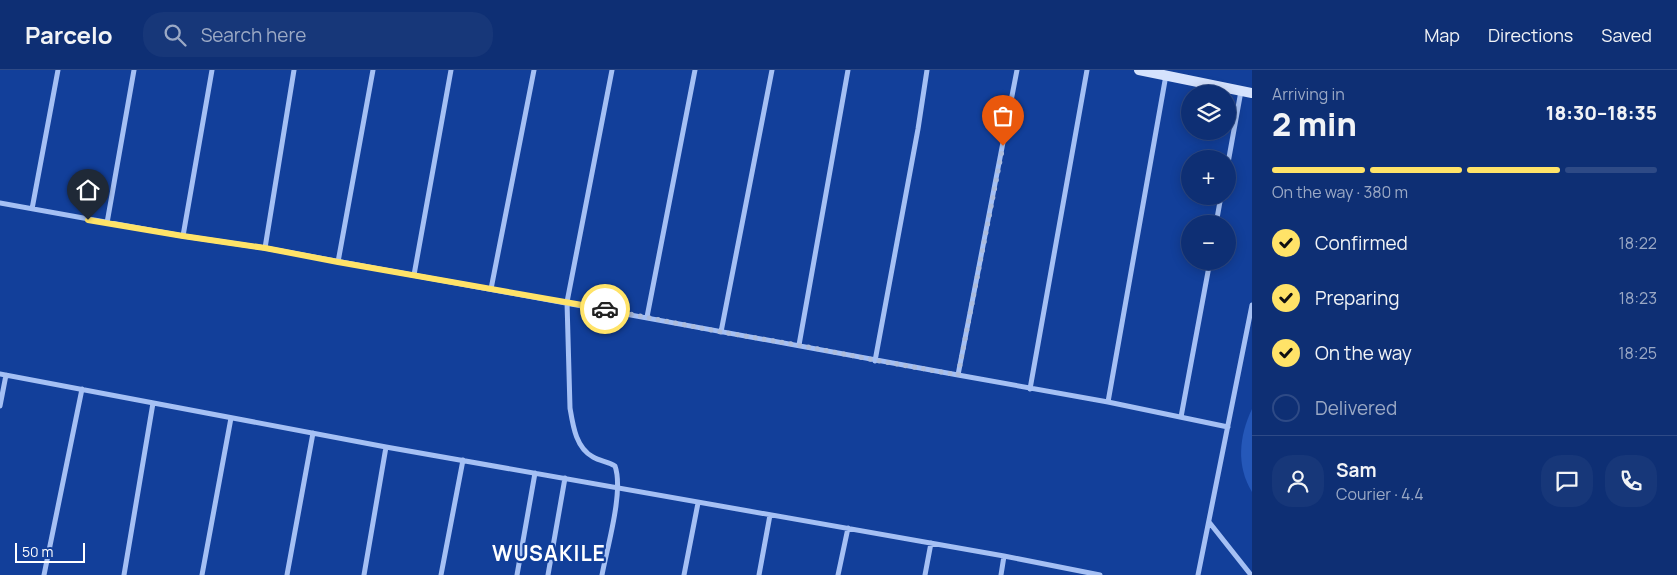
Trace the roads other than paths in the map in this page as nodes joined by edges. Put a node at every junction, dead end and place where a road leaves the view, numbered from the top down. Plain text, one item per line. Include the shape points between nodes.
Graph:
1 (58, 70) edge
2 (134, 70) edge
3 (212, 70) edge
4 (294, 70) edge
5 (373, 70) edge
6 (451, 70) edge
7 (534, 70) edge
8 (612, 70) edge
9 (695, 70) edge
10 (772, 70) edge
11 (848, 70) edge
12 (927, 70) edge
13 (1018, 70) edge
14 (1087, 70) edge
15 (1139, 70) edge
16 (1166, 75) junction
17 (1241, 91) junction
18 (1252, 92) edge
19 (1230, 150) edge
20 (0, 203) edge
21 (32, 209) junction
22 (107, 223) junction
23 (183, 236) junction
24 (265, 248) junction
25 (338, 262) junction
26 (1208, 270) edge
27 (414, 275) junction
28 (491, 289) junction
29 (567, 302) junction
30 (1252, 305) edge
31 (647, 317) junction
32 (721, 332) junction
33 (1249, 341) edge
34 (799, 345) junction
35 (874, 360) junction
36 (0, 374) edge
37 (6, 375) junction
38 (958, 375) junction
39 (82, 389) junction
40 (1030, 389) junction
41 (1108, 402) junction
42 (154, 403) junction
43 (0, 406) edge
44 (1181, 417) junction
45 (231, 418) junction
46 (1228, 427) junction
47 (313, 433) junction
48 (386, 447) junction
49 (463, 460) junction
50 (536, 473) junction
51 (565, 478) junction
52 (619, 488) junction
53 (698, 502) junction
54 (770, 515) junction
55 (1209, 522) junction
56 (848, 528) junction
57 (931, 543) junction
58 (1004, 556) junction
59 (1077, 572) edge
60 (44, 575) edge
61 (124, 575) edge
62 (202, 575) edge
63 (287, 575) edge
64 (364, 575) edge
65 (441, 575) edge
66 (517, 575) edge
67 (548, 575) edge
68 (602, 575) edge
69 (684, 575) edge
70 (759, 575) edge
71 (838, 575) edge
72 (925, 575) edge
73 (1001, 575) edge
74 (1100, 575) edge
75 (1198, 575) edge
76 (1251, 575) edge

1 - 21 street
2 - 22 street
3 - 23 street
4 - 24 street
5 - 25 street
6 - 27 street
7 - 28 street
8 - 29 street
9 - 31 street
10 - 32 street
11 - 34 street
12 - 35 street
13 - 38 street
14 - 40 street
15 - 16 street
16 - 17 street
16 - 41 street
17 - 18 street
17 - 19 street
20 - 21 street
21 - 22 street
22 - 23 street
23 - 24 street
24 - 25 street
25 - 27 street
26 - 44 street
27 - 28 street
28 - 29 street
29 - 31 street
29 - 52 street via 573,426 584,451 616,466
30 - 33 street
31 - 32 street
32 - 34 street
33 - 46 street
34 - 35 street
35 - 38 street
36 - 37 street
37 - 39 street
37 - 43 street
38 - 40 street
39 - 42 street
39 - 60 street
40 - 41 street
41 - 44 street
42 - 45 street
42 - 61 street
44 - 46 street
45 - 47 street
45 - 62 street
46 - 55 street
47 - 48 street
47 - 63 street
48 - 49 street
48 - 64 street
49 - 50 street
49 - 65 street
50 - 51 street
50 - 66 street
51 - 52 street
51 - 67 street
52 - 53 street
52 - 68 street
53 - 54 street
53 - 69 street
54 - 56 street
54 - 70 street
55 - 75 street
55 - 76 street
56 - 57 street
56 - 71 street
57 - 58 street
57 - 72 street
58 - 59 street
58 - 73 street
59 - 74 street

